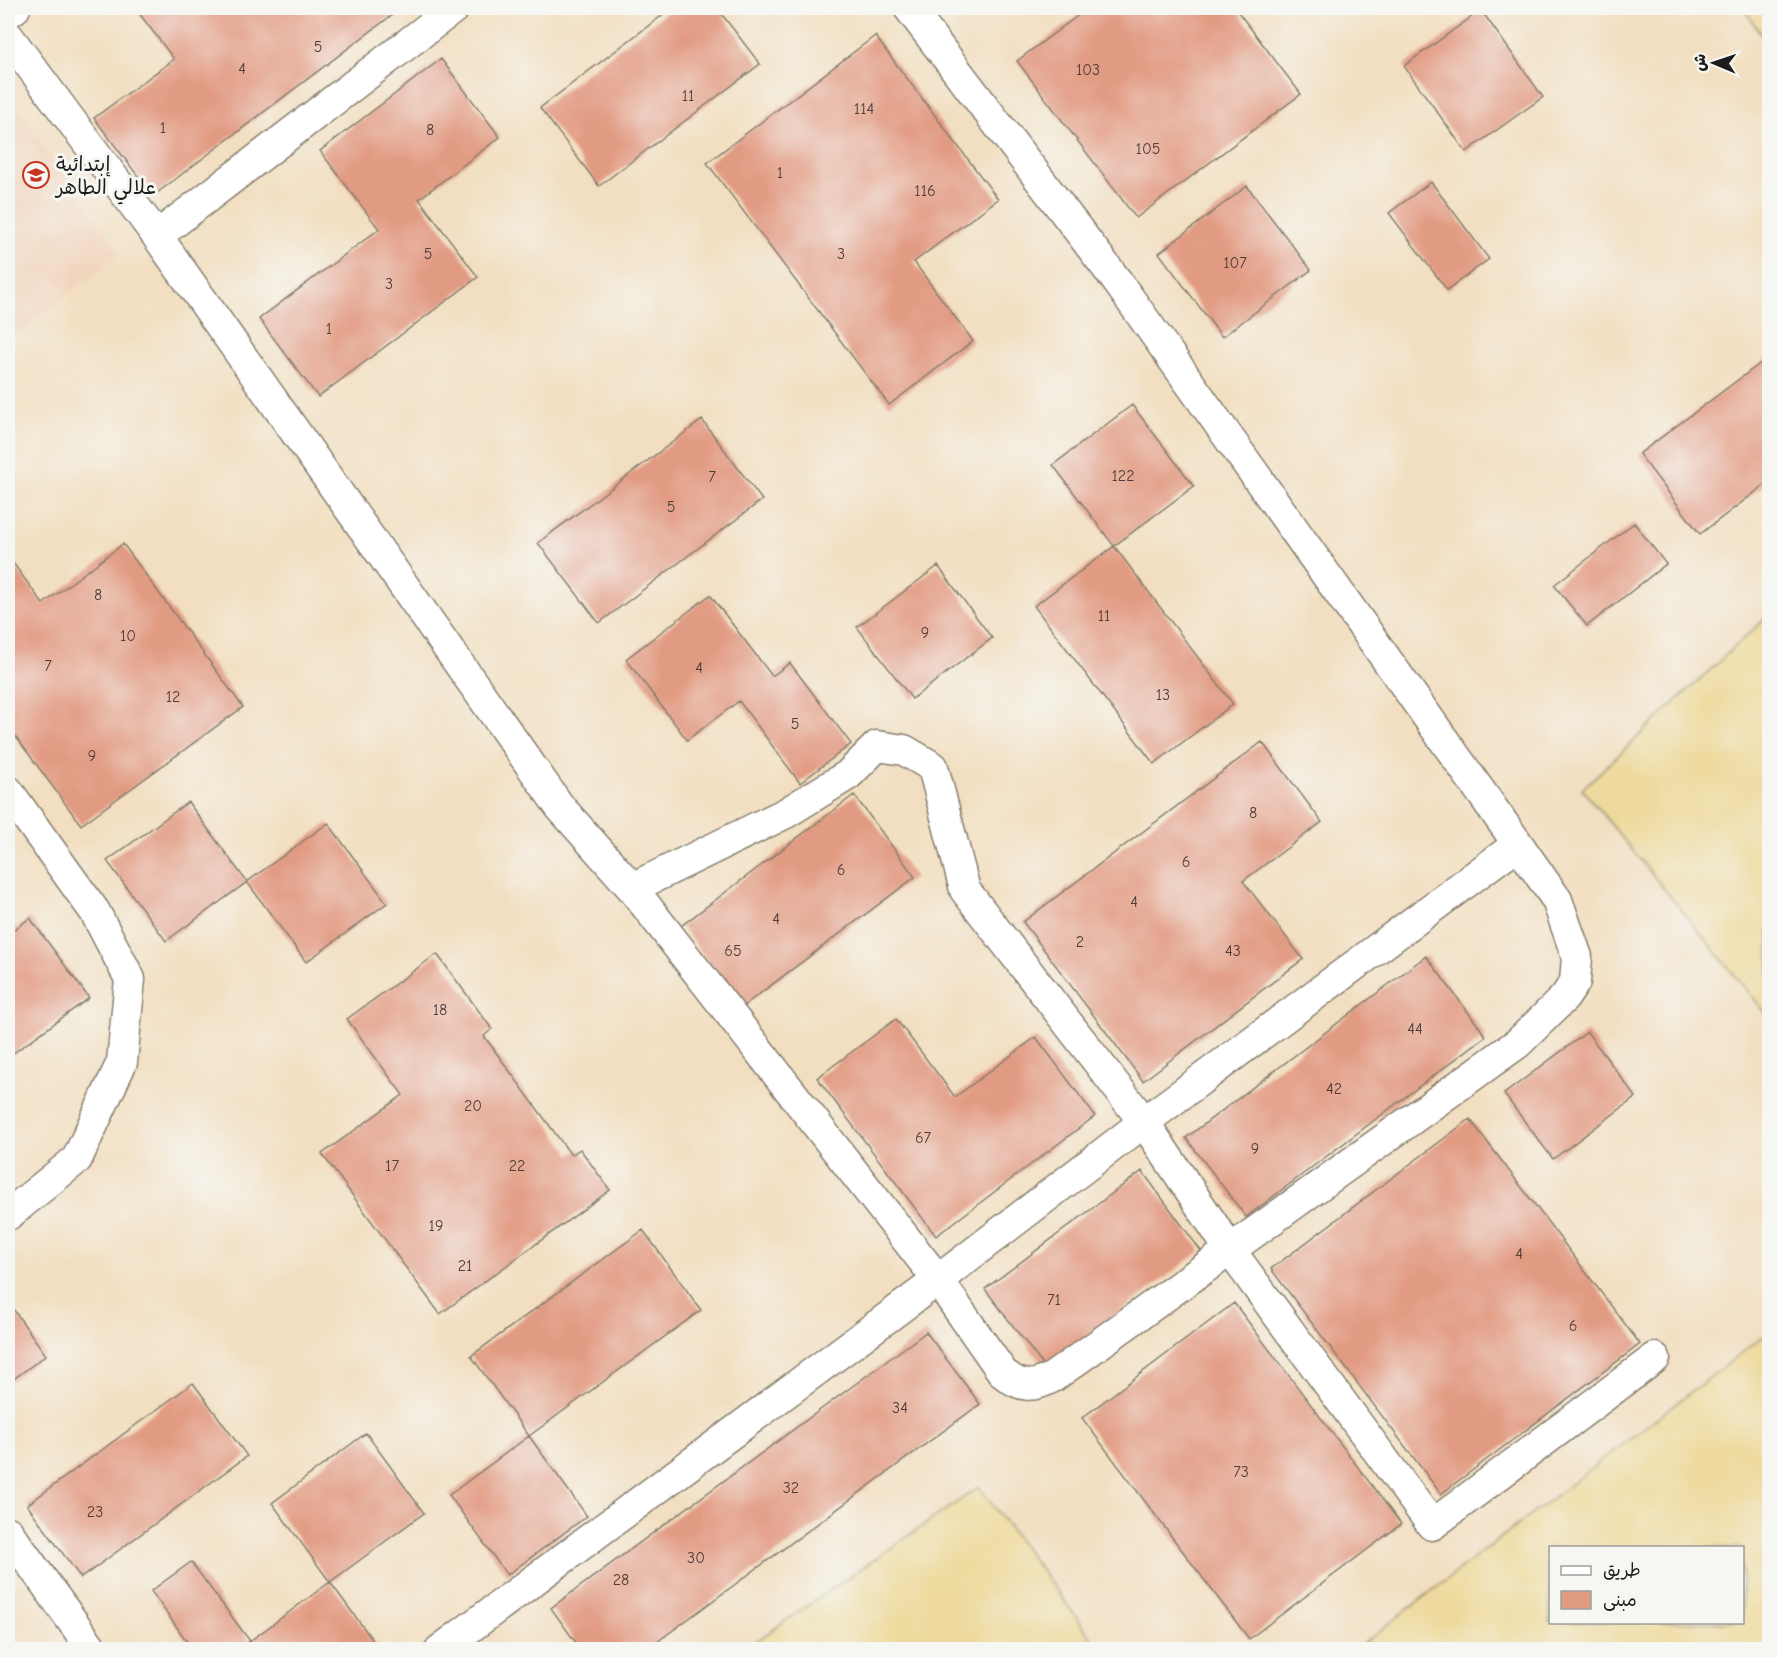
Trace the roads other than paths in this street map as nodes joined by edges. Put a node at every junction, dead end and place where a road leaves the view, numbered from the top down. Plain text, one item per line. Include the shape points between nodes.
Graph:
1 (15, 8) edge
2 (454, 8) edge
3 (919, 11) edge
4 (8, 13) edge
5 (8, 36) edge
6 (157, 236) junction
7 (8, 791) edge
8 (1518, 844) junction
9 (632, 888) junction
10 (1144, 1122) junction
11 (8, 1215) edge
12 (1230, 1250) junction
13 (938, 1280) junction
14 (1654, 1358) dead end
15 (8, 1532) edge
16 (93, 1650) edge
17 (440, 1650) edge

1 - 4 street
2 - 6 street
3 - 8 street via 1117,281
5 - 6 street
6 - 9 street via 561,807
7 - 11 street via 95,912 130,978 122,1062 77,1159
8 - 10 street
8 - 12 street via 1557,900 1577,957 1575,982 1565,997 1518,1043
9 - 10 street via 786,813 848,774 877,746 904,750 933,767 965,890
9 - 13 street
10 - 12 street
10 - 13 street
12 - 13 street via 1053,1377 1027,1385 1014,1382 1003,1373
12 - 14 street via 1432,1525
13 - 17 street
15 - 16 street

